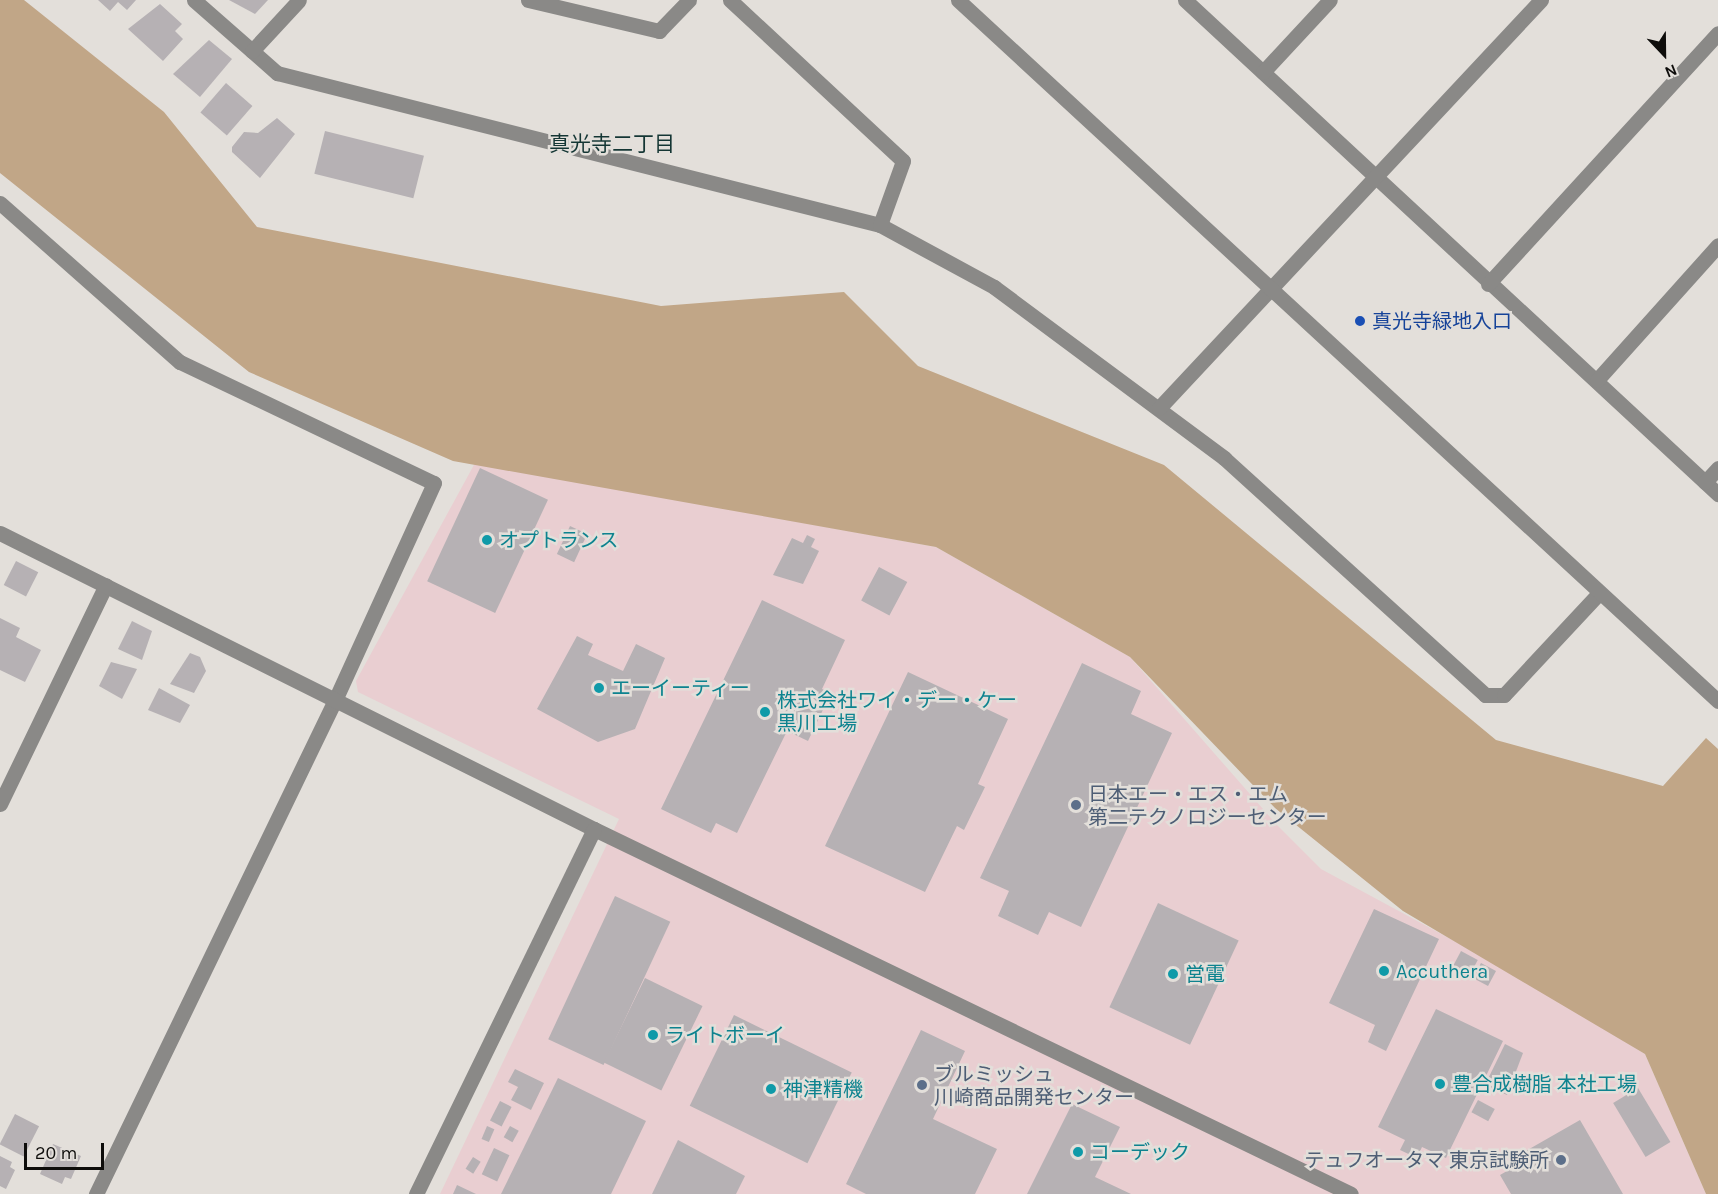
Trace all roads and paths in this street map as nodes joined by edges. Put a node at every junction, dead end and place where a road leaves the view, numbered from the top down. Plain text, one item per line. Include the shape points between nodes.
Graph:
1 (194, 0) edge
2 (299, 0) edge
3 (528, 0) edge
4 (689, 0) edge
5 (730, 0) edge
6 (958, 0) edge
7 (1185, 0) edge
8 (1330, 0) edge
9 (1541, 0) edge
10 (1718, 33) edge
11 (252, 51) junction
12 (1263, 72) junction
13 (1378, 180) junction
14 (0, 204) edge
15 (880, 225) junction
16 (1718, 245) edge
17 (1488, 284) junction
18 (1270, 289) junction
19 (1597, 380) junction
20 (1159, 408) junction
21 (1718, 468) edge
22 (1706, 482) junction
23 (1718, 494) edge
24 (0, 533) edge
25 (106, 585) junction
26 (1599, 593) junction
27 (335, 700) junction
28 (1718, 701) edge
29 (0, 804) edge
30 (594, 829) junction
31 (96, 1194) edge
32 (416, 1194) edge
33 (1351, 1194) edge

1 - 11 street
2 - 11 street
3 - 4 street via 659,30
5 - 15 street via 903,161
6 - 18 street
7 - 12 street
8 - 12 street
9 - 13 street
10 - 17 street
11 - 15 street via 277,73
12 - 13 street
13 - 17 street
13 - 18 street
14 - 27 street via 180,362 434,483
15 - 20 street via 994,287
16 - 19 street
17 - 19 street
18 - 20 street
18 - 26 street
19 - 22 street
20 - 26 street via 1331,552 1485,695 1504,695
21 - 22 street
22 - 23 street
24 - 25 street
25 - 27 street
25 - 29 street
26 - 28 street
27 - 30 street
27 - 31 street
30 - 32 street
30 - 33 street

